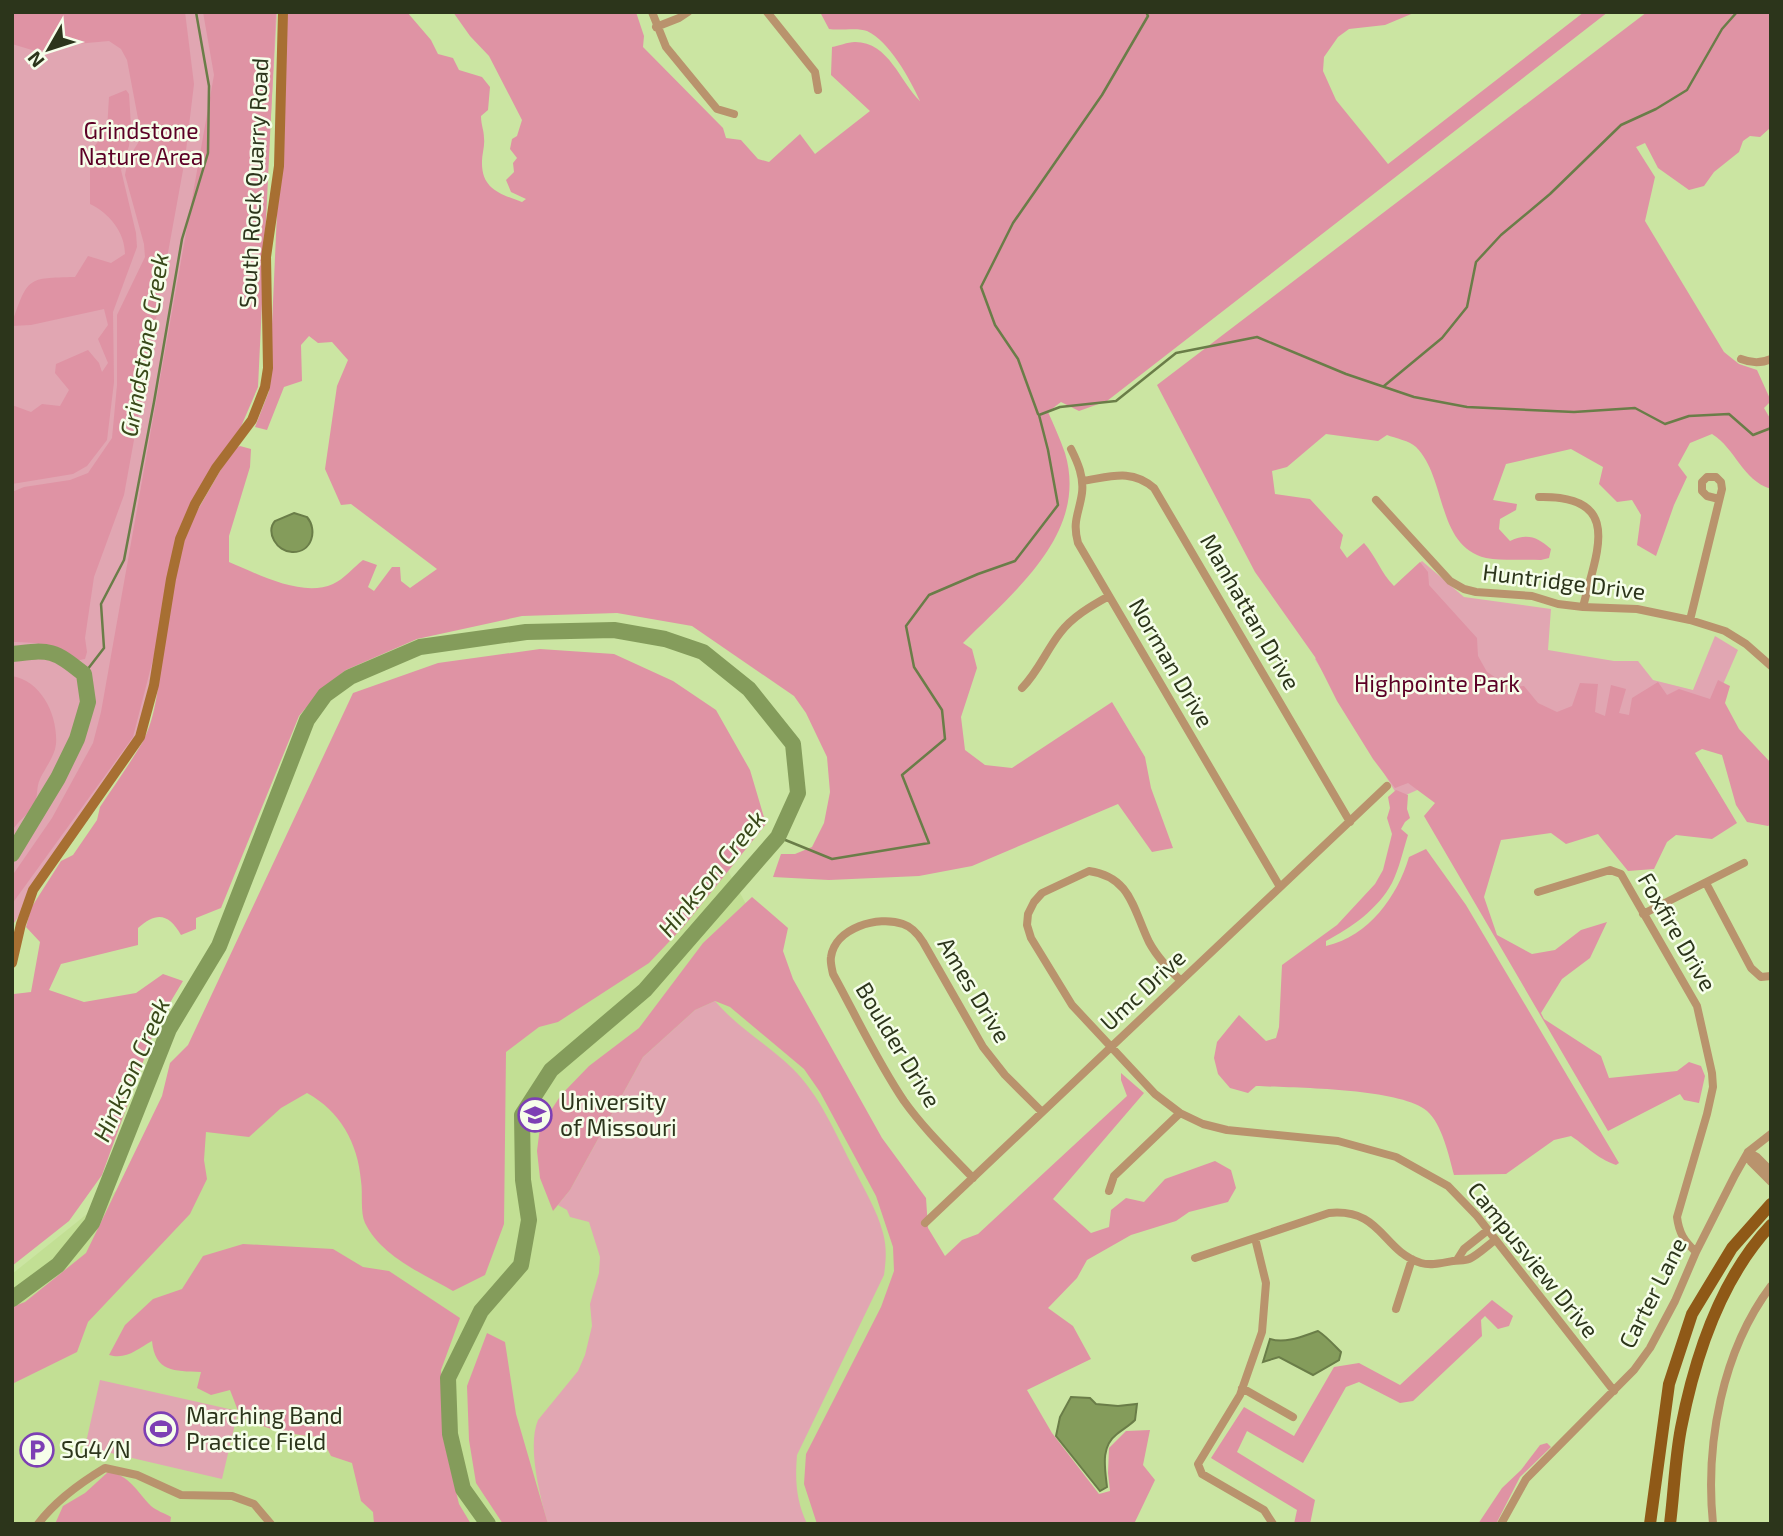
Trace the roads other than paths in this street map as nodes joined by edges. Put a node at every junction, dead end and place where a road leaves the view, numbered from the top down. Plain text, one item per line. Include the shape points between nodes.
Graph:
1 (283, 12) edge
2 (652, 12) edge
3 (688, 12) edge
4 (767, 12) edge
5 (656, 27) junction
6 (818, 90) dead end
7 (734, 114) dead end
8 (1741, 359) dead end
9 (1771, 359) edge
10 (1072, 449) dead end
11 (1082, 481) junction
12 (1539, 497) dead end
13 (1719, 499) dead end
14 (1376, 500) dead end
15 (1108, 596) junction
16 (1583, 607) junction
17 (1690, 620) junction
18 (1771, 666) edge
19 (1022, 688) dead end
20 (1387, 786) dead end
21 (1350, 822) junction
22 (1744, 863) dead end
23 (1706, 883) junction
24 (1280, 887) junction
25 (1538, 892) dead end
26 (1643, 914) junction
27 (858, 926) joint
28 (12, 963) edge
29 (1771, 976) edge
30 (1181, 981) junction
31 (1111, 1047) junction
32 (1042, 1112) junction
33 (1180, 1113) junction
34 (1771, 1134) edge
35 (1748, 1152) junction
36 (1771, 1171) edge
37 (973, 1178) junction
38 (1771, 1182) edge
39 (1109, 1191) dead end
40 (1771, 1204) edge
41 (1771, 1217) edge
42 (925, 1223) dead end
43 (1771, 1224) edge
44 (1488, 1230) junction
45 (1760, 1236) junction
46 (1255, 1238) junction
47 (1495, 1240) junction
48 (1696, 1252) junction
49 (1195, 1258) dead end
50 (1412, 1259) junction
51 (1457, 1261) junction
52 (1771, 1286) edge
53 (1395, 1309) dead end
54 (1242, 1388) junction
55 (1614, 1391) junction
56 (1293, 1417) dead end
57 (38, 1524) edge
58 (271, 1524) edge
59 (1273, 1524) edge
60 (1501, 1524) edge
61 (1650, 1524) edge
62 (1670, 1524) edge
63 (1713, 1524) edge

1 - 28 street, South Rock Quarry Road via 279,166 265,257 265,387 252,420 216,468 180,539 154,685 139,737 33,890
2 - 5 street
3 - 5 street
4 - 6 street via 815,72
5 - 7 street via 666,47 717,109
8 - 9 street via 1751,363
10 - 11 street, Norman Drive
11 - 15 street, Norman Drive via 1074,531
11 - 21 street, Manhattan Drive via 1134,476 1154,488
12 - 16 street via 1576,500 1597,521 1599,540
13 - 17 street
14 - 16 street, Huntridge Drive via 1450,581 1464,589
15 - 19 street via 1062,630
15 - 24 street, Norman Drive
16 - 17 street, Huntridge Drive via 1637,608
17 - 18 street, Huntridge Drive via 1725,631
20 - 21 street, Umc Drive
21 - 24 street, Umc Drive
22 - 23 street
23 - 26 street
23 - 29 street via 1751,968 1761,977
24 - 30 street, Umc Drive
25 - 26 street, Foxfire Drive via 1616,871 1626,880
26 - 48 street, Foxfire Drive via 1698,1006 1712,1073 1710,1100 1677,1217 1679,1231
27 - 32 street, Ames Drive via 886,921 915,930 983,1047
27 - 37 street, Boulder Drive via 835,945 833,974 905,1103
30 - 31 street, Umc Drive
30 - 31 street, Campusview Drive via 1156,953 1128,895 1112,877 1088,871 1042,893 1028,914 1031,938 1072,1005
31 - 32 street, Umc Drive
31 - 33 street, Campusview Drive via 1154,1094
32 - 37 street, Umc Drive
33 - 39 street via 1114,1176
33 - 44 street, Campusview Drive via 1227,1130 1338,1141 1396,1157 1448,1186
34 - 35 street, Carter Lane
35 - 36 street
35 - 38 street via 1751,1162
35 - 48 street, Carter Lane
37 - 42 street, Umc Drive
40 - 61 main road via 1732,1248 1692,1314 1669,1384
41 - 45 main road
43 - 45 main road
44 - 47 street, Campusview Drive
44 - 51 street
45 - 62 main road via 1727,1286 1698,1356 1681,1429
46 - 49 street
46 - 50 street via 1345,1211 1372,1223
46 - 54 street via 1266,1283 1266,1306
47 - 51 street via 1469,1259
47 - 55 street, Campusview Drive
48 - 55 street, Carter Lane via 1650,1348
50 - 51 street via 1423,1264
50 - 53 street
52 - 63 street via 1737,1347 1719,1406 1712,1473
54 - 56 street
54 - 59 street via 1200,1459 1199,1470 1264,1510
55 - 60 street, Carter Lane via 1526,1479
57 - 58 street via 77,1485 105,1468 136,1475 181,1495 232,1496 254,1504

